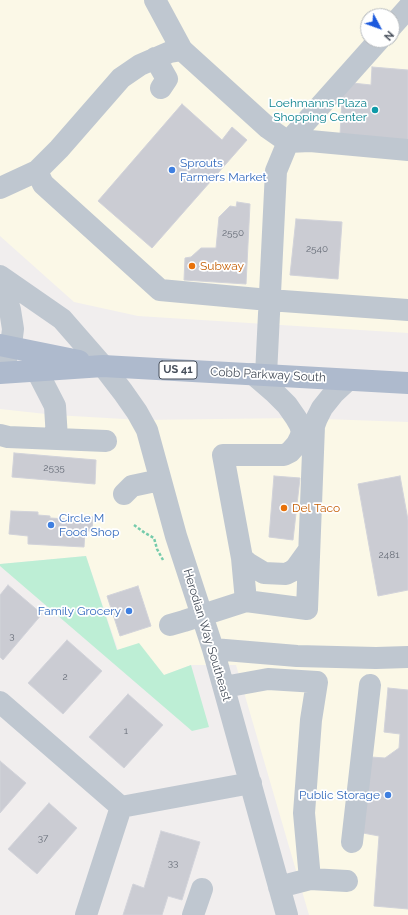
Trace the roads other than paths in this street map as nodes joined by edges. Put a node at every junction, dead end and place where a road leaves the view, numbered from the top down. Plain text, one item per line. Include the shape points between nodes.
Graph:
1 (155, 0) edge
2 (408, 8) edge
3 (400, 17) edge
4 (372, 48) edge
5 (182, 50) junction
6 (143, 59) junction
7 (161, 88) dead end
8 (288, 142) junction
9 (408, 150) edge
10 (41, 160) junction
11 (4, 181) edge
12 (0, 276) edge
13 (0, 286) edge
14 (270, 300) junction
15 (408, 310) edge
16 (5, 346) edge
17 (103, 366) junction
18 (0, 367) edge
19 (37, 372) junction
20 (0, 373) edge
21 (260, 375) junction
22 (348, 380) junction
23 (408, 383) edge
24 (0, 435) edge
25 (57, 439) junction
26 (106, 441) dead end
27 (284, 455) junction
28 (312, 474) junction
29 (160, 480) junction
30 (124, 494) dead end
31 (309, 550) junction
32 (242, 558) junction
33 (246, 601) junction
34 (202, 615) junction
35 (170, 625) dead end
36 (213, 649) junction
37 (408, 657) edge
38 (370, 685) dead end
39 (224, 687) junction
40 (0, 702) edge
41 (251, 784) junction
42 (121, 807) junction
43 (352, 842) dead end
44 (310, 879) junction
45 (347, 881) dead end
46 (279, 887) junction
47 (202, 889) dead end
48 (86, 915) edge
49 (193, 915) edge
50 (287, 915) edge

1 - 5 street
2 - 3 street
4 - 8 street
5 - 6 street
5 - 8 street via 268,128
6 - 7 street via 167,79
6 - 10 street via 121,78 104,88 73,122 59,149
8 - 9 street via 310,141
8 - 14 street via 276,171
10 - 11 street
10 - 14 street via 43,184 160,290
12 - 17 street, Herodian Way Southeast via 62,319
13 - 16 street via 11,315 12,337
14 - 15 street
14 - 21 street
16 - 17 main road, Cobb Parkway South / US 41
16 - 18 street via 7,356
17 - 19 main road, Cobb Parkway South / US 41
17 - 21 main road, Cobb Parkway South / US 41
17 - 29 street, Herodian Way Southeast via 147,430
19 - 20 main road, Cobb Parkway South / US 41
19 - 25 street via 55,406
21 - 22 main road, Cobb Parkway South / US 41
21 - 27 street via 287,405 302,432 297,444
22 - 23 main road, Cobb Parkway South / US 41
22 - 28 street via 334,393 317,418 314,426
24 - 25 street
25 - 26 street
27 - 28 street via 303,465
27 - 32 street via 223,455
28 - 31 street
29 - 30 street via 132,486
29 - 34 street, Herodian Way Southeast
31 - 32 street via 296,568 286,574 264,573
31 - 33 street via 307,609
32 - 33 street
33 - 34 street
34 - 35 street
34 - 36 street, Herodian Way Southeast
36 - 37 street via 297,656
36 - 39 street, Herodian Way Southeast
38 - 43 street
39 - 41 street, Herodian Way Southeast
39 - 44 street via 268,679 317,682 311,720 304,814
40 - 42 street
41 - 42 street
41 - 46 street, Herodian Way Southeast
42 - 48 street
44 - 45 street
44 - 46 street
46 - 50 street, Herodian Way Southeast
47 - 49 street

